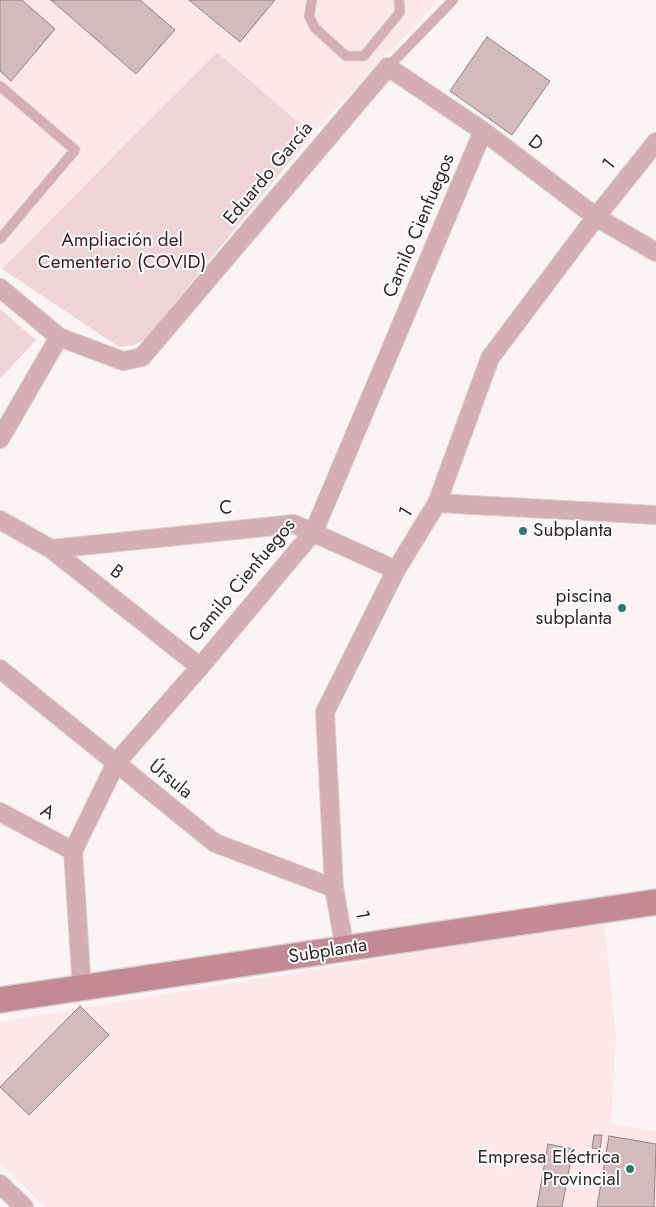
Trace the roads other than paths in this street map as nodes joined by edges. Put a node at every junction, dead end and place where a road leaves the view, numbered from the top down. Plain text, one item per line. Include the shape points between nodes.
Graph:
1 (312, 0) edge
2 (399, 0) edge
3 (453, 0) edge
4 (388, 67) junction
5 (0, 86) edge
6 (483, 131) junction
7 (656, 142) edge
8 (596, 218) junction
9 (0, 239) edge
10 (656, 252) edge
11 (0, 288) edge
12 (59, 337) junction
13 (0, 439) edge
14 (437, 503) junction
15 (656, 515) edge
16 (0, 520) edge
17 (314, 531) junction
18 (51, 548) junction
19 (396, 570) junction
20 (200, 667) junction
21 (0, 669) edge
22 (116, 763) junction
23 (0, 812) edge
24 (73, 851) junction
25 (334, 888) junction
26 (656, 902) edge
27 (346, 949) junction
28 (82, 989) junction
29 (0, 1000) edge
30 (0, 1184) edge
31 (16, 1204) edge

1 - 2 lane via 309,16 315,28 346,56 364,56 400,12
3 - 4 lane
4 - 6 street, D
4 - 12 street, Eduardo García via 142,357 123,361
5 - 9 lane via 75,150
6 - 8 street, D
6 - 17 street, Camilo Cienfuegos
7 - 8 street, 1
8 - 10 street, D
8 - 14 street, 1 via 490,358
11 - 12 street, Eduardo García
12 - 13 street
14 - 15 street
14 - 19 street, 1
16 - 18 street, B
17 - 18 street, C via 294,524
17 - 19 street, C
17 - 20 street, Camilo Cienfuegos
18 - 20 street, B
19 - 25 street, 1 via 325,712
20 - 22 street, Camilo Cienfuegos
21 - 22 street, Úrsula
22 - 24 street, Camilo Cienfuegos
22 - 25 street, Úrsula via 215,843
23 - 24 street, A
24 - 28 street, Camilo Cienfuegos
25 - 27 street, 1
26 - 27 street, Subplanta
27 - 28 street, Subplanta
28 - 29 street, Subplanta
30 - 31 street

